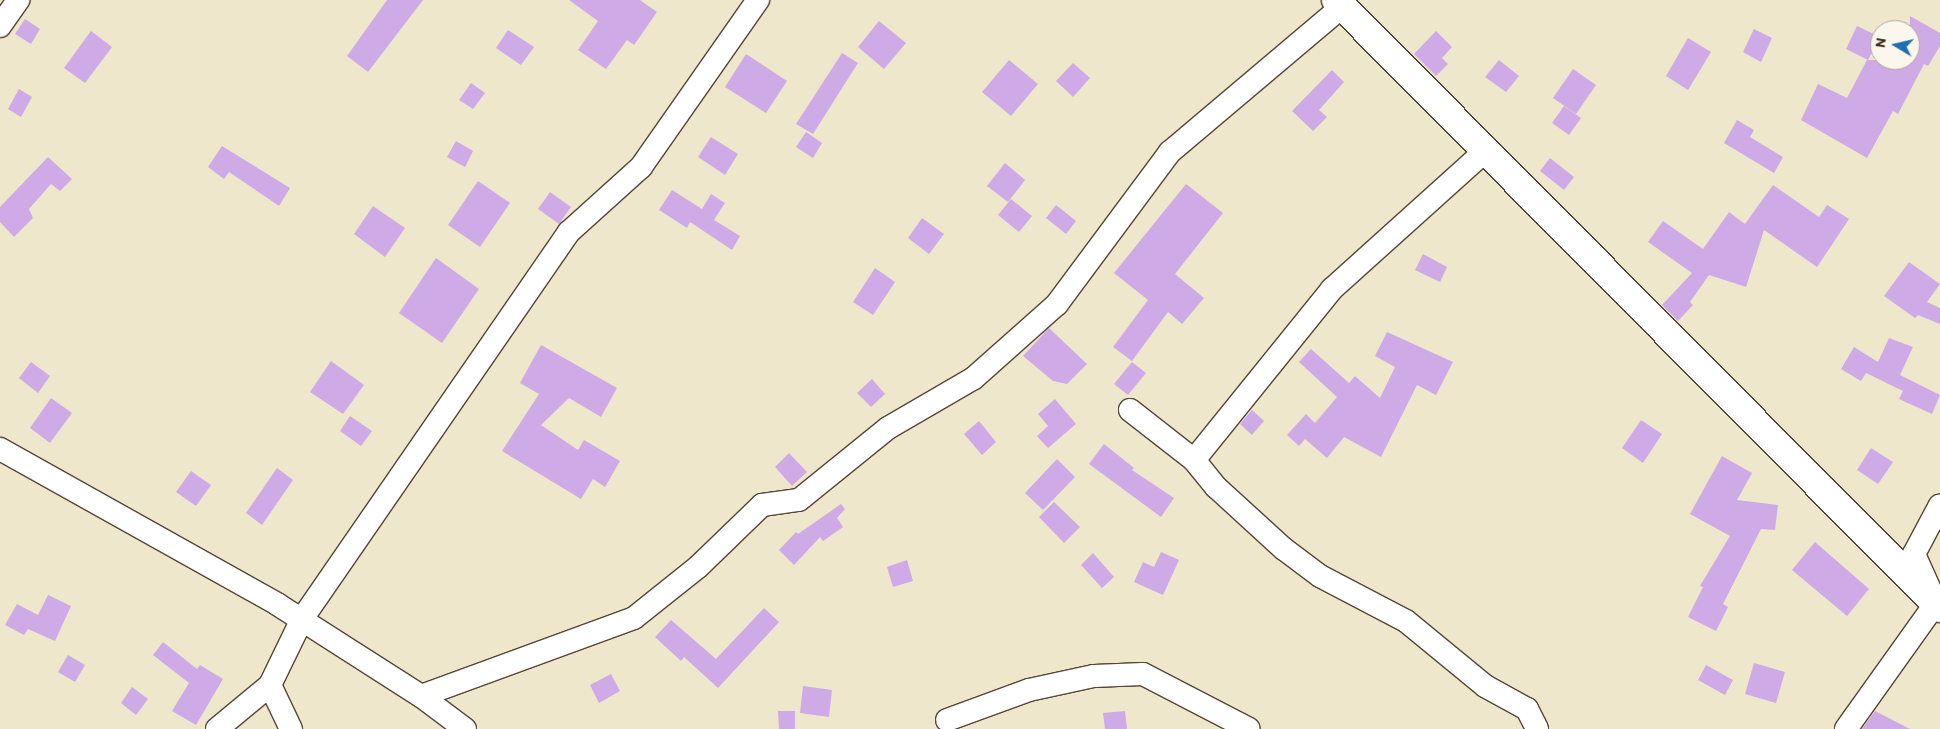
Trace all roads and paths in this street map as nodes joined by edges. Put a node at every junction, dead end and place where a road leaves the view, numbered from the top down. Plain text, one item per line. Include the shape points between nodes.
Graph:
1 (18, 0) edge
2 (758, 0) edge
3 (1340, 3) edge
4 (0, 26) edge
5 (1485, 151) junction
6 (1130, 410) dead end
7 (0, 449) edge
8 (1194, 460) junction
9 (1940, 505) edge
10 (1938, 605) edge
11 (302, 619) junction
12 (270, 686) junction
13 (421, 696) junction
14 (947, 720) dead end
15 (218, 729) edge
16 (291, 729) edge
17 (465, 729) edge
18 (1249, 729) edge
19 (1537, 729) edge
20 (1846, 729) edge

1 - 4 street
2 - 11 street via 641,167 569,232
3 - 5 street
3 - 13 street via 1170,152 1057,304 974,378 888,428 799,500 762,505 698,567 634,618
5 - 8 street via 1332,289
5 - 10 street
6 - 8 street
7 - 11 street
8 - 19 street via 1216,487 1284,549 1320,576 1406,621 1485,686 1527,709
9 - 10 street via 1914,554
10 - 20 street
11 - 12 street
11 - 13 street
12 - 15 street
12 - 16 street
13 - 17 street
14 - 18 street via 1029,690 1094,676 1143,674

